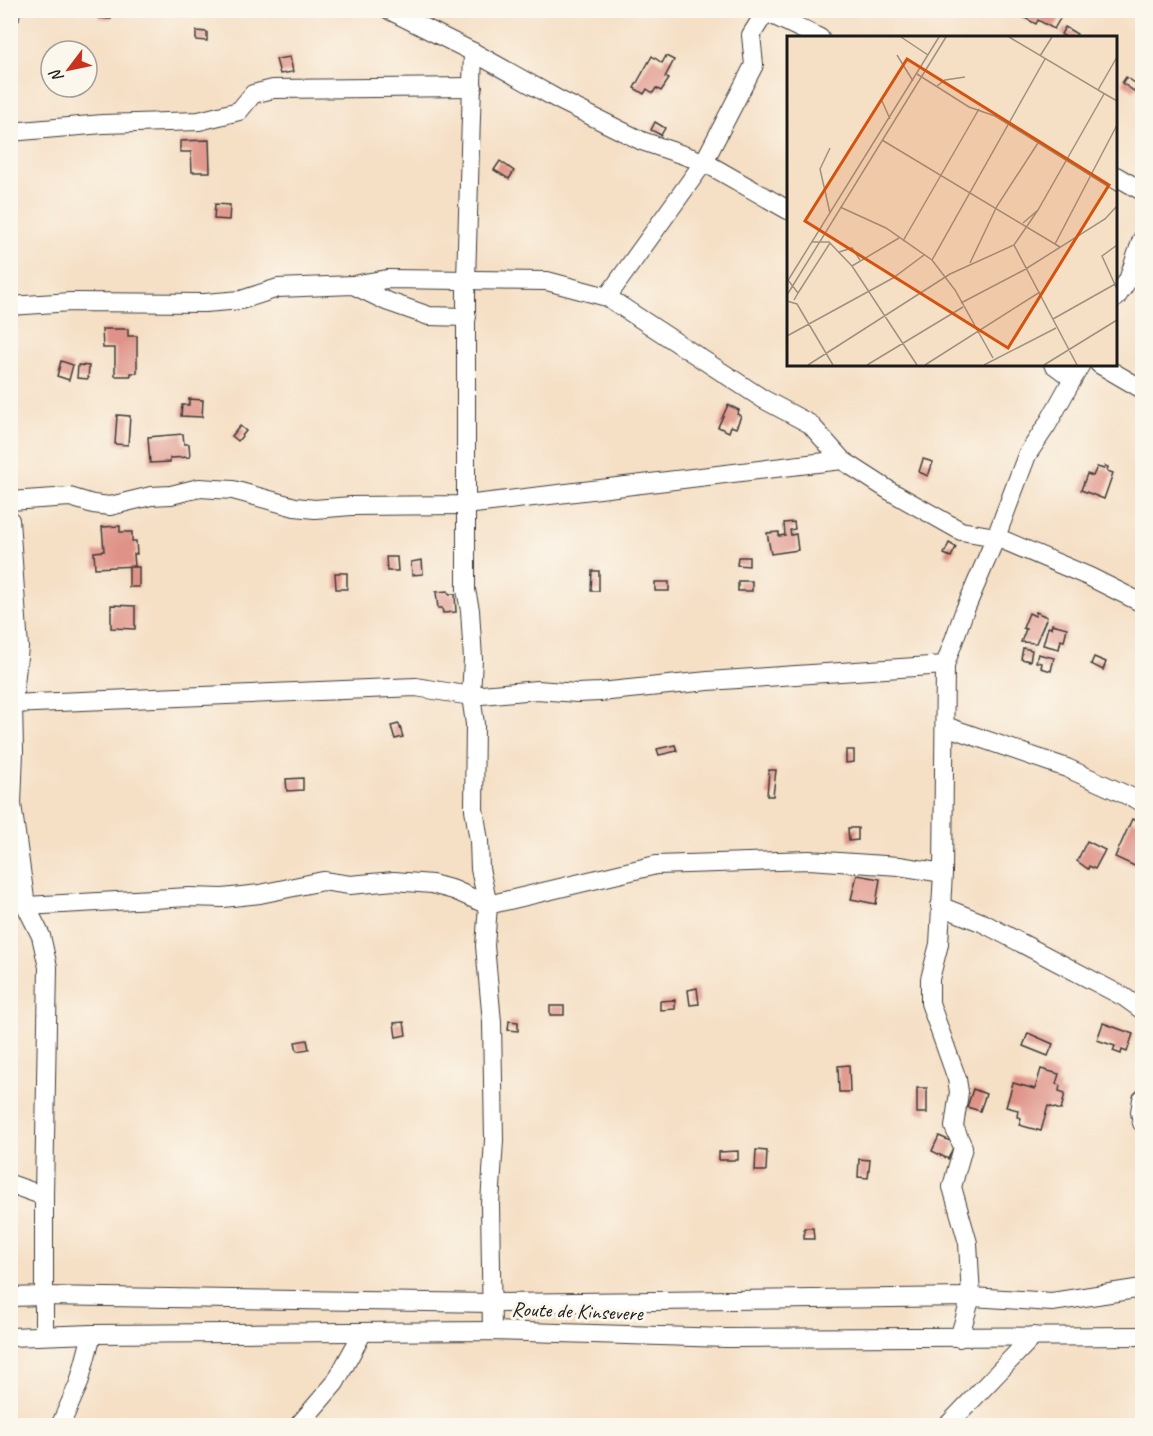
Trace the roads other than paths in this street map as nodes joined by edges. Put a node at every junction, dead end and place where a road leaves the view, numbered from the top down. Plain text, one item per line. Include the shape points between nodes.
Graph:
1 (11, 10) edge
2 (389, 10) edge
3 (766, 11) edge
4 (10, 17) edge
5 (816, 36) edge
6 (474, 52) junction
7 (473, 87) junction
8 (10, 132) edge
9 (704, 162) junction
10 (1117, 177) edge
11 (1143, 191) edge
12 (787, 209) edge
13 (1143, 239) edge
14 (466, 279) junction
15 (353, 285) junction
16 (1117, 296) edge
17 (607, 297) junction
18 (10, 306) edge
19 (467, 317) junction
20 (1060, 366) edge
21 (1103, 366) edge
22 (1076, 371) edge
23 (1143, 389) edge
24 (842, 460) junction
25 (10, 501) edge
26 (466, 505) junction
27 (10, 520) edge
28 (996, 537) junction
29 (1143, 603) edge
30 (945, 664) junction
31 (471, 696) junction
32 (12, 704) edge
33 (945, 726) junction
34 (1143, 802) edge
35 (942, 873) junction
36 (488, 905) junction
37 (26, 906) junction
38 (940, 906) junction
39 (1143, 1010) edge
40 (1143, 1099) edge
41 (1143, 1123) edge
42 (10, 1184) edge
43 (44, 1196) junction
44 (1143, 1288) edge
45 (44, 1296) junction
46 (10, 1297) edge
47 (971, 1297) junction
48 (493, 1303) junction
49 (492, 1331) junction
50 (363, 1332) junction
51 (92, 1334) junction
52 (44, 1335) junction
53 (1033, 1336) junction
54 (1143, 1336) edge
55 (10, 1337) edge
56 (959, 1338) junction
57 (60, 1425) edge
58 (298, 1425) edge
59 (947, 1425) edge

1 - 4 street
2 - 6 street
3 - 5 street
3 - 9 street via 751,35 754,65
6 - 7 street
6 - 9 street via 642,141
7 - 8 street via 273,89 253,94 239,111 199,121
7 - 14 street
9 - 12 street
9 - 17 street
10 - 11 street
13 - 16 street via 1128,280
14 - 15 street via 387,279
14 - 17 street via 547,280
14 - 19 street
15 - 18 street via 278,288 241,300 205,303 71,302
15 - 19 street via 429,316
17 - 24 street via 763,399 810,424
19 - 26 street
20 - 22 street
21 - 23 street
22 - 28 street via 1027,455
24 - 26 street
24 - 28 street via 961,531
25 - 26 street via 70,497 110,506 200,488 233,490 315,509
26 - 31 street
27 - 32 street via 19,647
28 - 29 street
28 - 30 street
30 - 31 street via 600,692 537,690
30 - 33 street
31 - 32 street via 416,687
31 - 36 street via 475,724 474,809
32 - 37 street via 12,804
33 - 34 street via 1067,768
33 - 35 street
35 - 36 street via 809,860 656,865
35 - 38 street
36 - 37 street via 432,885 394,881 350,885 323,881 232,897
36 - 48 street via 486,946 494,1140 490,1224
37 - 43 street via 41,936 48,967
38 - 39 street via 983,923
38 - 47 street via 930,1003 957,1079 954,1127 963,1147 952,1187 968,1243
40 - 41 street
42 - 43 street
43 - 45 street
44 - 47 street via 1052,1302
45 - 46 street
45 - 48 street
45 - 52 street
47 - 48 street
47 - 56 street
48 - 49 street
49 - 50 street, Route de Kinsevere
49 - 56 street, Route de Kinsevere via 727,1338
50 - 51 street, Route de Kinsevere
50 - 58 street via 335,1383
51 - 52 street, Route de Kinsevere
51 - 57 street via 79,1383
52 - 55 street, Route de Kinsevere
53 - 54 street, Route de Kinsevere
53 - 56 street, Route de Kinsevere
53 - 59 street

